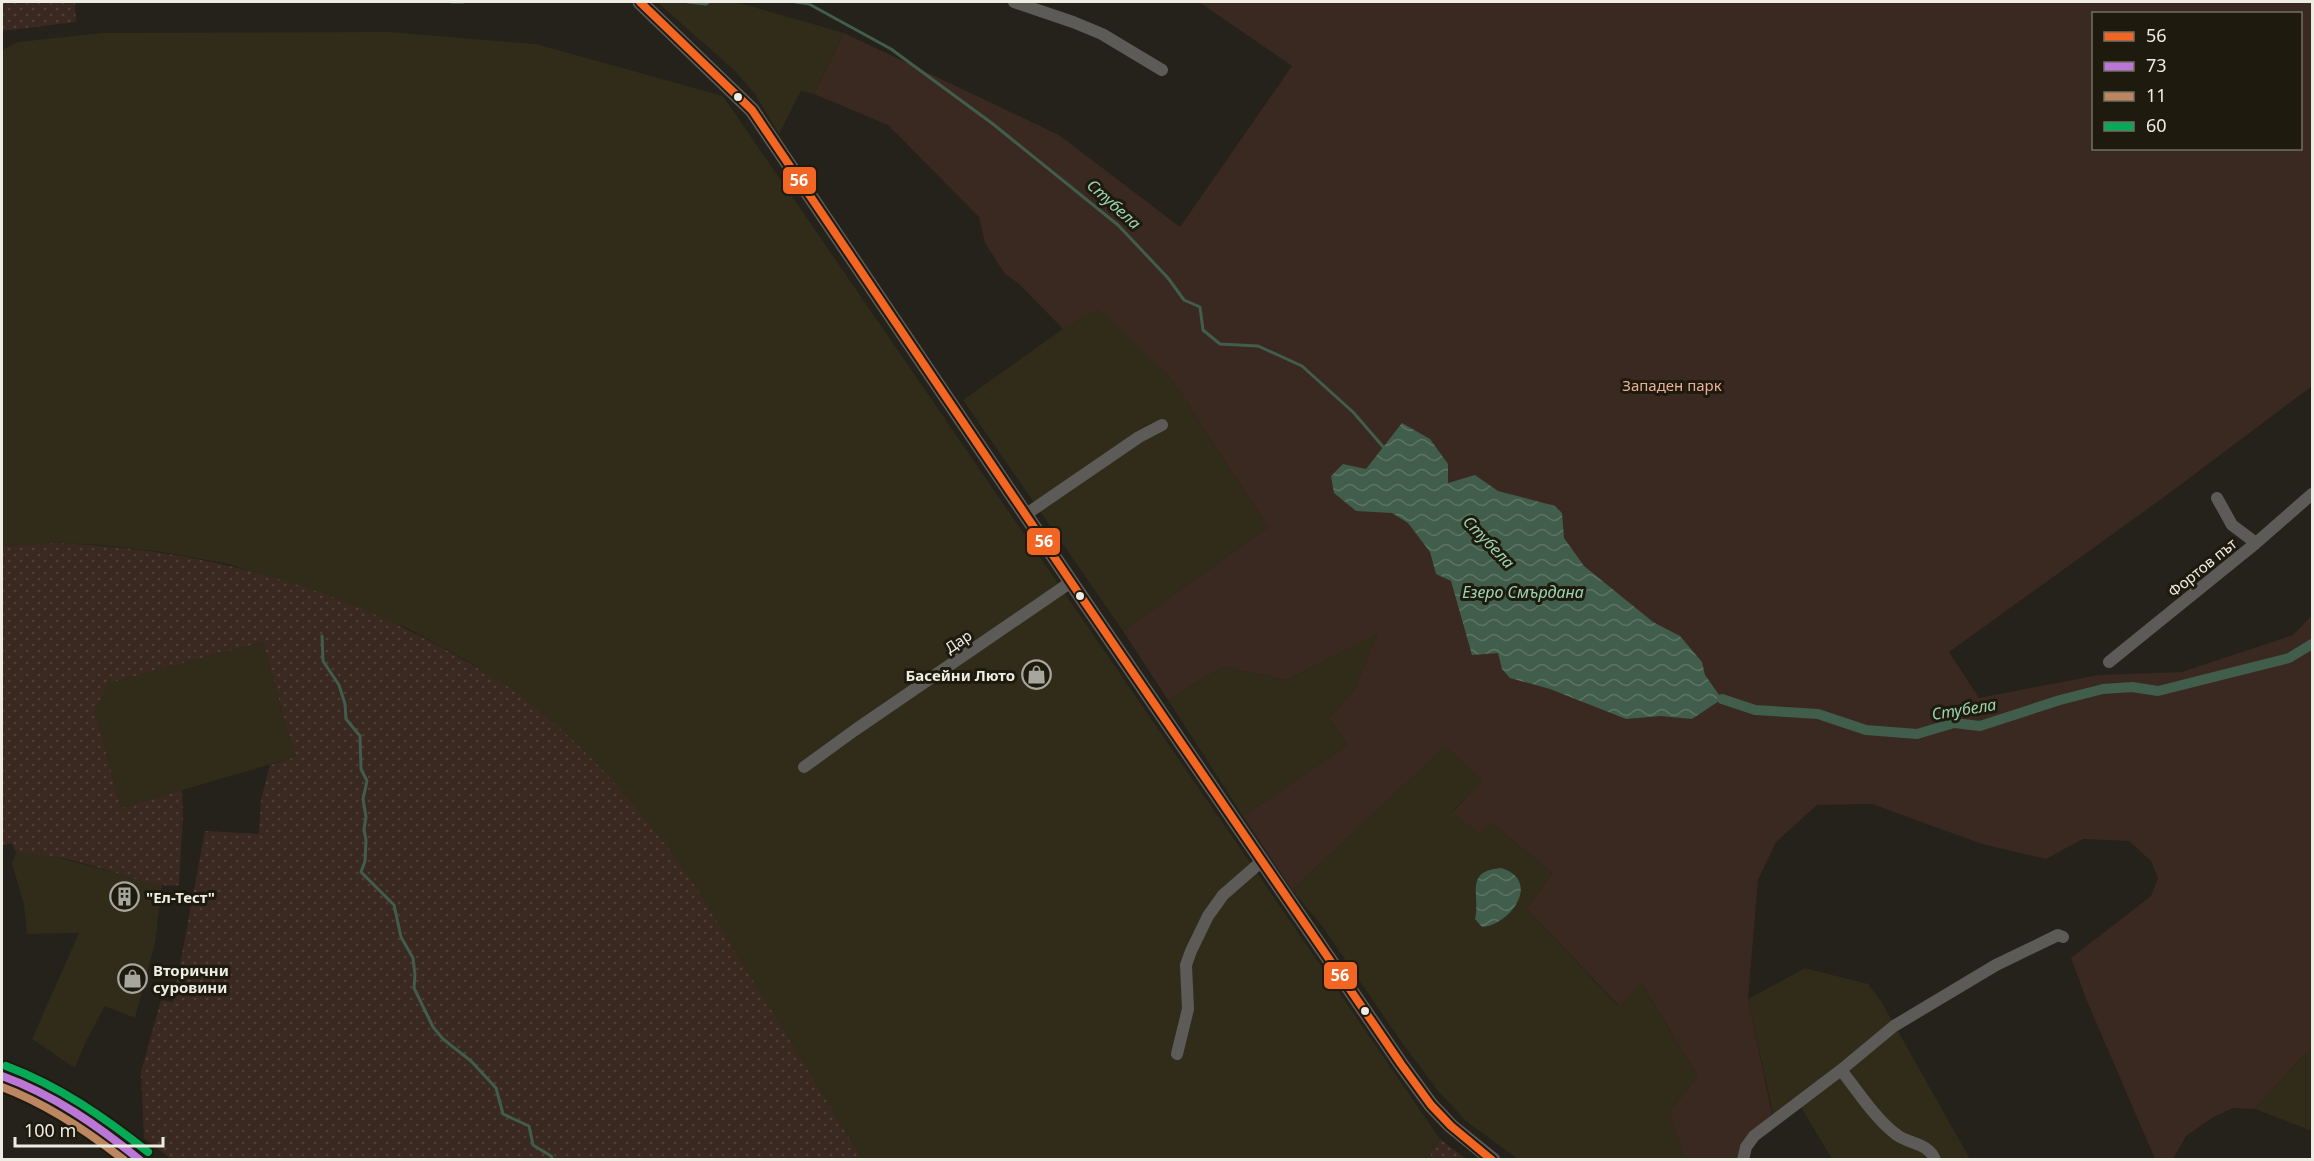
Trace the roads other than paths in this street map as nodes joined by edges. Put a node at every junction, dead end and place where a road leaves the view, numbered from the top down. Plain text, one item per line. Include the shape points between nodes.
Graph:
1 (640, 2) edge
2 (1014, 2) edge
3 (1162, 70) dead end
4 (1162, 425) dead end
5 (2313, 494) edge
6 (2217, 498) dead end
7 (1025, 515) junction
8 (2256, 543) junction
9 (1071, 582) junction
10 (2109, 662) dead end
11 (804, 767) dead end
12 (1262, 861) junction
13 (2063, 937) dead end
14 (1178, 1054) dead end
15 (1840, 1070) junction
16 (2, 1076) edge
17 (141, 1160) edge
18 (1493, 1160) edge
19 (1743, 1160) edge
20 (1935, 1160) edge

1 - 7 street via 752,110
2 - 3 street via 1102,34
4 - 7 street
5 - 8 street, Фортов път
6 - 8 street via 2232,525
7 - 9 street
8 - 10 street, Фортов път
9 - 11 street, Дар
9 - 12 street
12 - 14 street via 1223,895 1191,951 1186,965 1188,1009
12 - 18 street via 1431,1105
13 - 15 street via 2058,935 1996,965 1929,1004 1894,1026
15 - 19 street via 1754,1136
15 - 20 street via 1895,1134 1926,1148
16 - 17 street via 46,1094 85,1117

